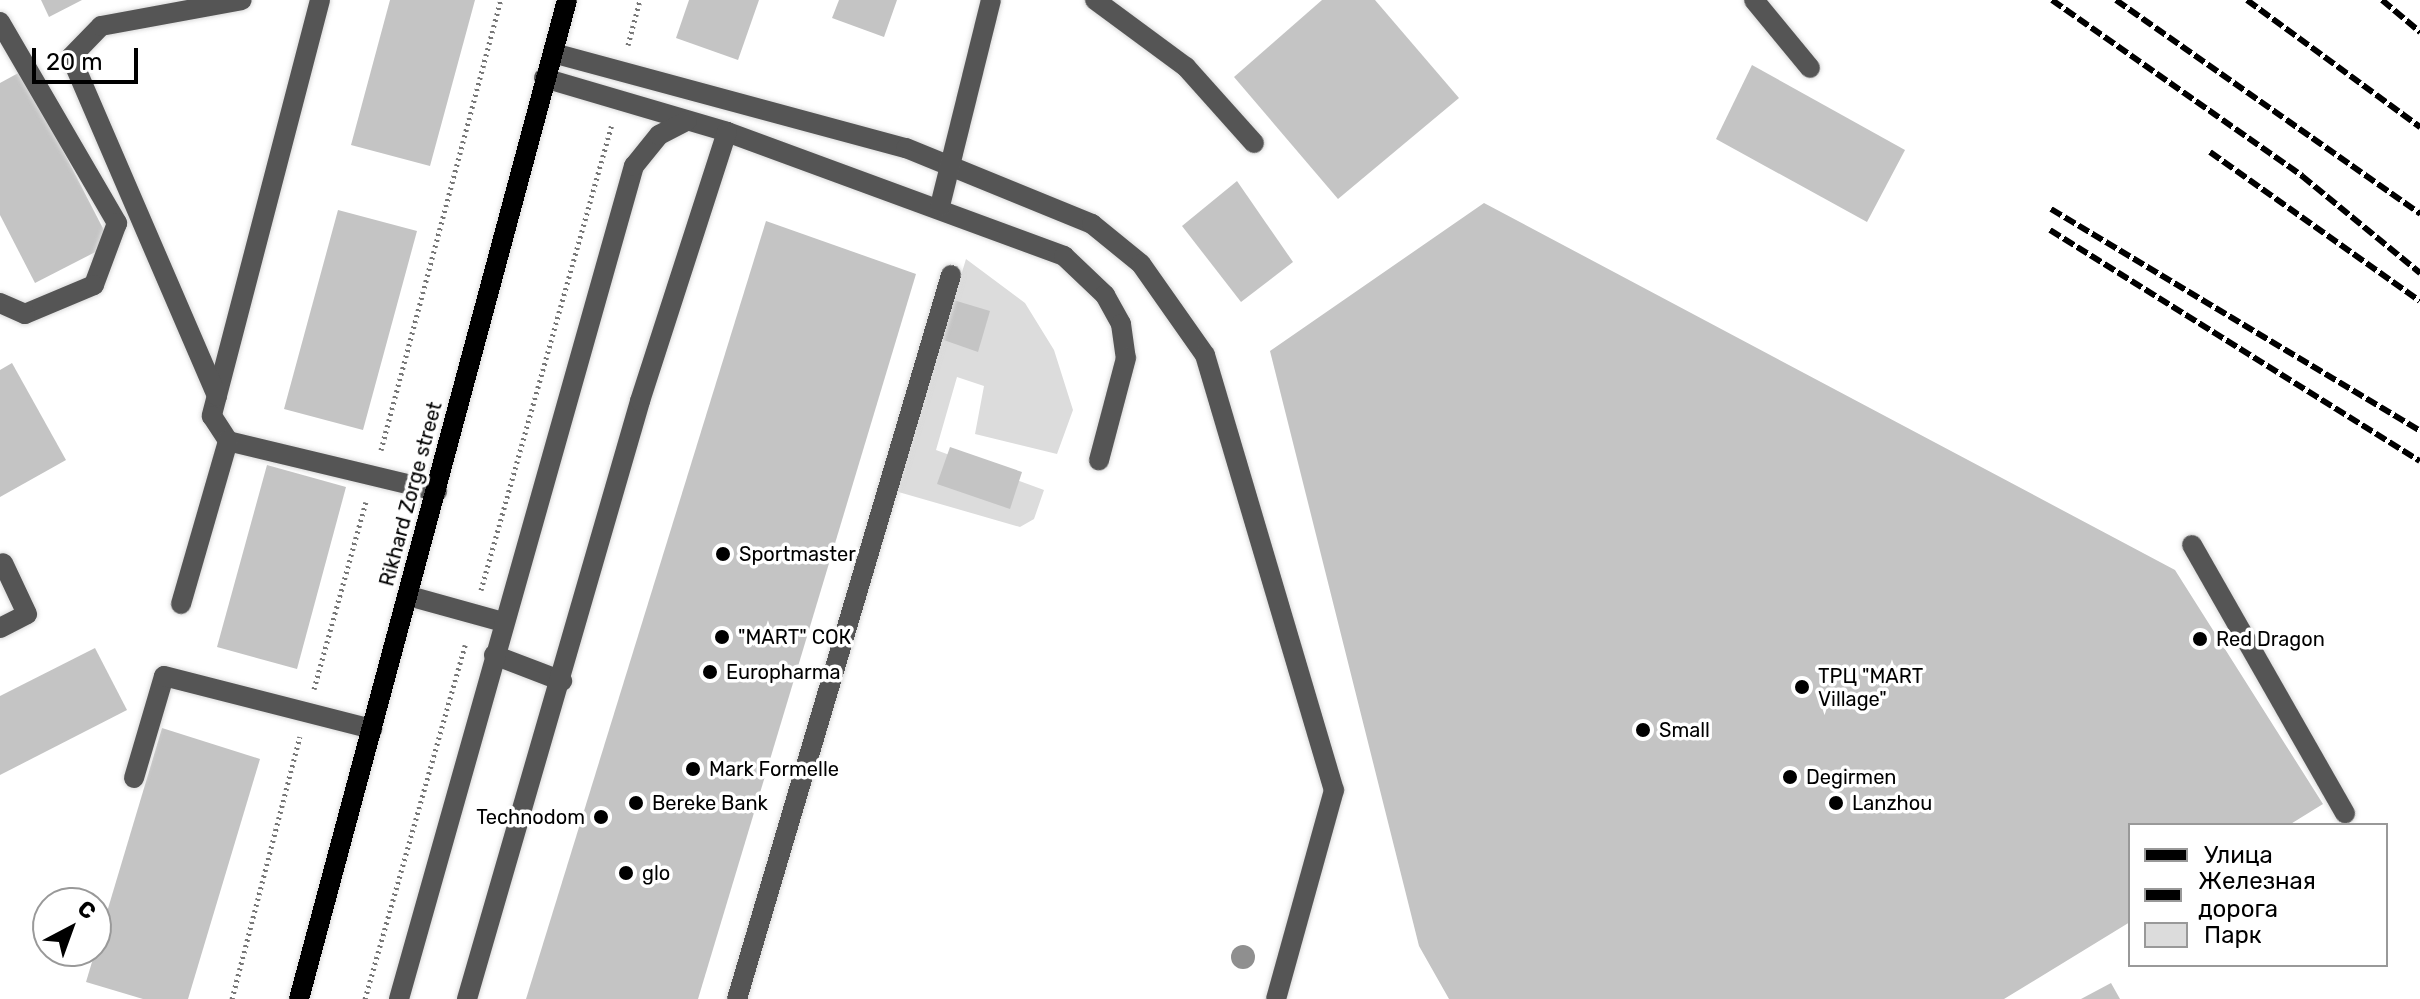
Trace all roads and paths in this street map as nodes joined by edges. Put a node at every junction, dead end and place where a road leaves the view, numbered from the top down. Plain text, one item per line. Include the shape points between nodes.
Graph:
1 (242, 0) edge
2 (320, 0) edge
3 (567, 0) edge
4 (640, 0) edge
5 (991, 0) edge
6 (1095, 0) edge
7 (1754, 0) edge
8 (0, 22) edge
9 (553, 53) junction
10 (1810, 68) dead end
11 (622, 71) junction
12 (544, 78) junction
13 (616, 97) junction
14 (687, 121) junction
15 (727, 132) junction
16 (1254, 143) dead end
17 (953, 167) junction
18 (940, 206) junction
19 (951, 275) dead end
20 (0, 303) edge
21 (217, 396) junction
22 (228, 441) junction
23 (1099, 460) dead end
24 (437, 491) junction
25 (2192, 545) dead end
26 (3, 563) dead end
27 (409, 596) junction
28 (181, 604) dead end
29 (474, 614) junction
30 (503, 622) junction
31 (0, 628) edge
32 (494, 655) junction
33 (562, 681) junction
34 (372, 729) junction
35 (134, 778) dead end
36 (2345, 813) dead end
37 (299, 999) edge
38 (365, 999) edge
39 (399, 999) edge
40 (467, 999) edge
41 (737, 999) edge
42 (1276, 999) edge

1 - 21 lane via 101,26 71,57
2 - 21 lane
3 - 9 main road, Rikhard Zorge street
4 - 11 path
5 - 17 lane
6 - 16 lane via 1186,67
7 - 10 lane
8 - 20 lane via 117,223 94,285 25,314
9 - 11 lane
9 - 12 main road, Rikhard Zorge street
11 - 17 lane
12 - 13 lane
12 - 24 main road, Rikhard Zorge street
13 - 14 lane
13 - 29 path
14 - 15 lane
14 - 30 lane via 659,135 634,166
15 - 18 lane
15 - 33 lane
17 - 18 lane
17 - 42 lane via 1122,243 1205,355 1334,790
18 - 23 lane via 1064,256 1105,295 1121,324 1126,358
19 - 41 lane
21 - 22 lane via 212,416
22 - 24 lane
22 - 28 lane
24 - 27 main road, Rikhard Zorge street
25 - 36 lane
26 - 31 lane via 27,614
27 - 29 lane
27 - 34 main road, Rikhard Zorge street
29 - 30 lane
29 - 38 path
30 - 32 lane
32 - 33 lane
32 - 39 lane
33 - 40 lane
34 - 35 lane via 164,676
34 - 37 main road, Rikhard Zorge street

